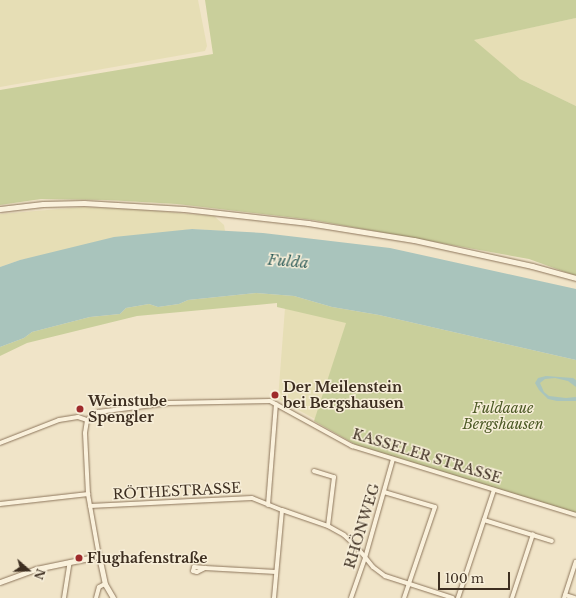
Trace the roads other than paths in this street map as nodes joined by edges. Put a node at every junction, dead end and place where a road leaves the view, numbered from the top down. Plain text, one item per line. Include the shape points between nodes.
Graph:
1 (0, 209) edge
2 (576, 278) edge
3 (276, 404) junction
4 (87, 420) junction
5 (0, 443) edge
6 (393, 459) junction
7 (314, 471) dead end
8 (494, 490) junction
9 (384, 492) junction
10 (88, 494) junction
11 (0, 504) edge
12 (268, 505) junction
13 (90, 506) junction
14 (282, 510) junction
15 (576, 515) edge
16 (484, 520) junction
17 (328, 526) junction
18 (533, 534) junction
19 (552, 541) dead end
20 (99, 556) junction
21 (365, 558) junction
22 (70, 562) junction
23 (576, 562) edge
24 (205, 568) dead end
25 (276, 572) junction
26 (0, 582) edge
27 (410, 583) junction
28 (105, 584) junction
29 (564, 596) edge
30 (64, 598) edge
31 (96, 598) edge
32 (113, 598) edge
33 (274, 598) edge
34 (351, 598) edge
35 (404, 598) edge
36 (452, 598) edge
37 (458, 598) edge
38 (512, 598) edge
39 (575, 598) edge

1 - 2 street via 84,203 184,209 308,223 414,240
3 - 4 street, KASSELER STRASSE via 262,400 168,403 98,412
3 - 6 street, KASSELER STRASSE via 346,443
3 - 12 street
4 - 5 street via 78,417 59,420
4 - 10 street via 85,433
6 - 8 street, KASSELER STRASSE
6 - 9 street, RHÖNWEG
7 - 17 street via 334,477
8 - 15 street, KASSELER STRASSE
8 - 16 street
9 - 21 street, RHÖNWEG
9 - 27 street via 435,507
10 - 11 street
10 - 13 street
12 - 13 street, RÖTHESTRASSE via 252,498
12 - 14 street, RÖTHESTRASSE
13 - 20 street
14 - 17 street, RÖTHESTRASSE
14 - 25 street
16 - 18 street
16 - 37 street
17 - 21 street, RÖTHESTRASSE via 344,535
18 - 19 street
18 - 38 street
20 - 22 street
20 - 28 street
21 - 27 street, RÖTHESTRASSE via 385,576
21 - 34 street, RHÖNWEG
22 - 26 street via 36,569
22 - 30 street
23 - 29 street
24 - 25 street
25 - 33 street
27 - 35 street
27 - 36 street, RÖTHESTRASSE
28 - 31 street via 99,587
28 - 32 street
29 - 39 street

